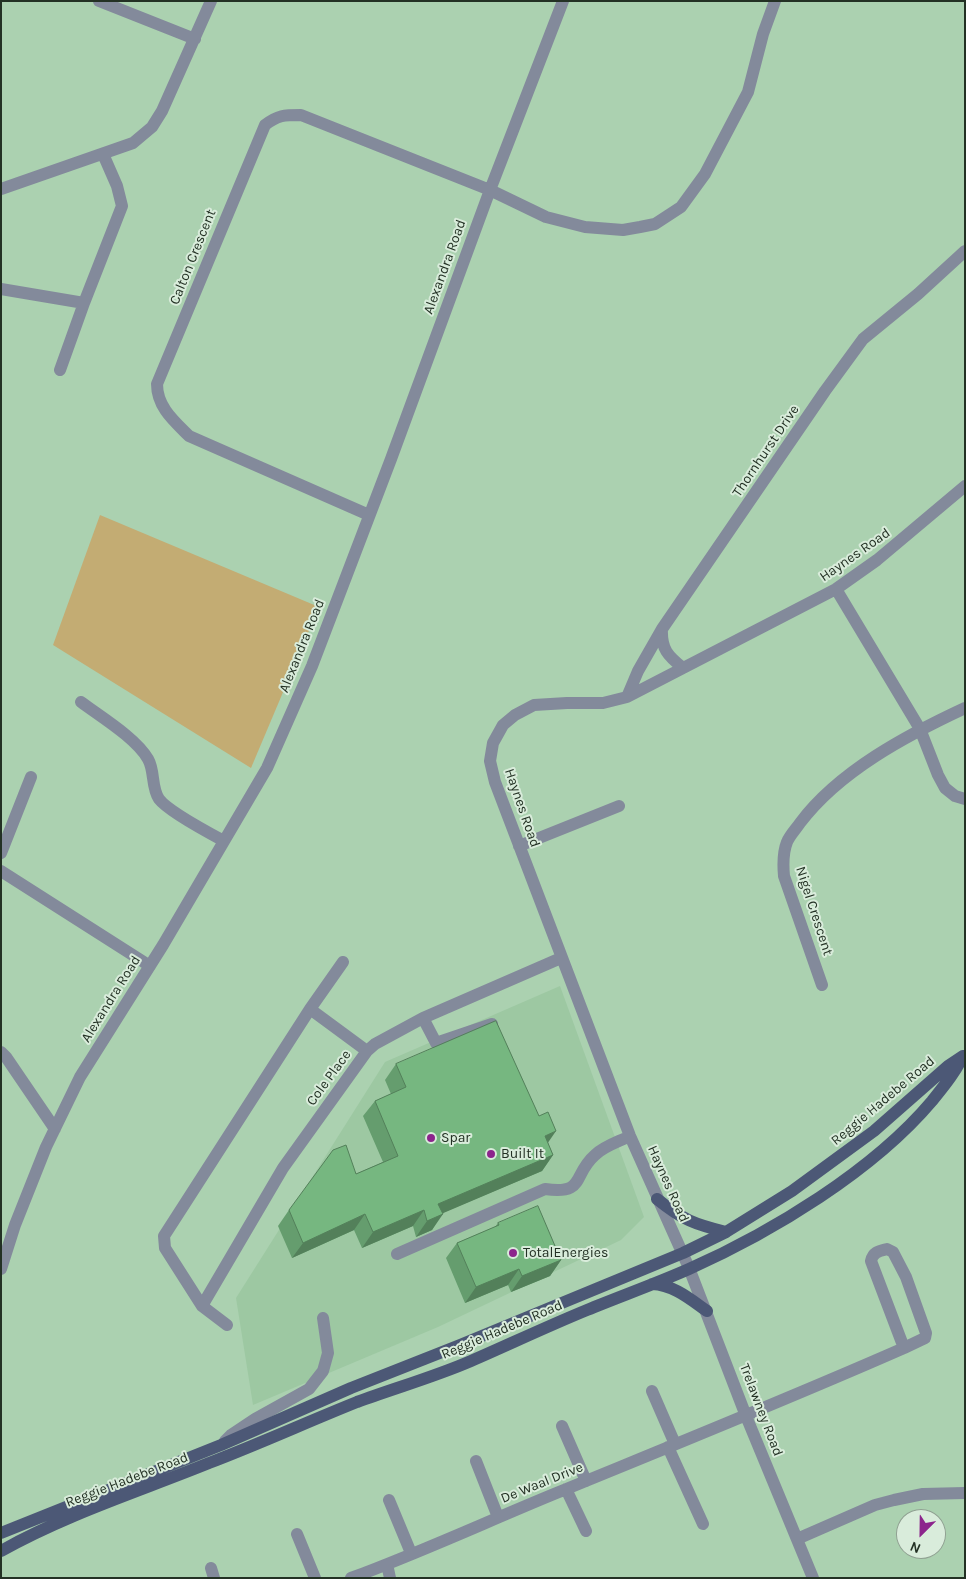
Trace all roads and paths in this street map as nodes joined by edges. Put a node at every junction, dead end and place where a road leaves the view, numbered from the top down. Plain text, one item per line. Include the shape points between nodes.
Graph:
1 (99, 1) edge
2 (211, 1) edge
3 (563, 1) edge
4 (775, 1) edge
5 (195, 40) junction
6 (103, 154) junction
7 (1, 189) edge
8 (490, 190) junction
9 (965, 251) edge
10 (1, 289) edge
11 (84, 303) junction
12 (60, 370) dead end
13 (965, 486) edge
14 (369, 515) junction
15 (836, 589) junction
16 (662, 629) junction
17 (683, 668) junction
18 (627, 697) junction
19 (81, 702) dead end
20 (965, 708) edge
21 (920, 729) junction
22 (31, 777) dead end
23 (965, 799) edge
24 (619, 806) dead end
25 (224, 842) junction
26 (519, 846) junction
27 (1, 853) edge
28 (1, 871) edge
29 (561, 958) junction
30 (343, 962) dead end
31 (150, 966) junction
32 (822, 985) dead end
33 (310, 1009) junction
34 (423, 1018) junction
35 (494, 1024) edge
36 (367, 1051) junction
37 (1, 1052) edge
38 (964, 1055) edge
39 (55, 1129) junction
40 (630, 1136) junction
41 (657, 1199) junction
42 (726, 1232) junction
43 (683, 1253) junction
44 (397, 1254) dead end
45 (689, 1268) junction
46 (1, 1269) edge
47 (652, 1284) junction
48 (202, 1306) junction
49 (707, 1311) junction
50 (323, 1318) dead end
51 (227, 1325) dead end
52 (904, 1348) junction
53 (652, 1391) dead end
54 (746, 1416) junction
55 (562, 1426) dead end
56 (221, 1445) junction
57 (672, 1445) junction
58 (476, 1461) dead end
59 (586, 1482) junction
60 (566, 1489) junction
61 (965, 1493) edge
62 (389, 1500) dead end
63 (498, 1517) junction
64 (703, 1524) dead end
65 (586, 1531) dead end
66 (1, 1533) edge
67 (297, 1534) dead end
68 (797, 1539) junction
69 (2, 1550) edge
70 (411, 1553) junction
71 (387, 1564) junction
72 (315, 1578) edge
73 (351, 1578) edge
74 (390, 1578) edge
75 (813, 1578) edge

1 - 5 street
2 - 5 street
3 - 8 street, Alexandra Road
4 - 8 street, Calton Crescent via 748,92 705,174 681,207 655,224 623,230 585,227 546,216
5 - 6 street via 152,127 133,143
6 - 7 street
6 - 11 street via 122,206
8 - 14 street, Alexandra Road
8 - 14 street, Calton Crescent via 301,115 275,117 260,134 157,384 160,402 167,414 189,436
9 - 16 street, Thornhurst Drive via 863,339
10 - 11 street
11 - 12 street
13 - 15 street, Haynes Road via 878,560
14 - 25 street, Alexandra Road via 305,683 267,768
15 - 17 street, Haynes Road
15 - 21 street
16 - 17 street via 662,641 668,655
16 - 18 street, Thornhurst Drive
17 - 18 street, Haynes Road
18 - 26 street, Haynes Road via 604,703 534,705 503,725 493,743 490,761
19 - 25 street via 143,751 150,761 155,789 168,807
20 - 21 street, Nigel Crescent
21 - 23 street via 945,788
21 - 32 street, Nigel Crescent via 836,785 808,812 787,842 784,876
22 - 27 street
24 - 26 street
25 - 31 street, Alexandra Road
26 - 29 street, Haynes Road
28 - 31 street
29 - 34 street, Cole Place
29 - 40 street, Haynes Road
30 - 33 street
31 - 39 street, Alexandra Road via 80,1076
33 - 36 street
33 - 48 street via 164,1236 165,1248
34 - 35 street via 436,1043
34 - 36 street, Cole Place
36 - 48 street, Cole Place via 283,1168
37 - 39 street
38 - 42 main road, Reggie Hadebe Road via 850,1150
38 - 45 main road, Reggie Hadebe Road via 955,1072 912,1124 863,1165 805,1206
39 - 46 street, Alexandra Road via 15,1225
40 - 41 street, Haynes Road
40 - 44 street via 590,1159 570,1189 545,1189
41 - 42 main road via 690,1222
41 - 43 street, Haynes Road
42 - 43 main road, Reggie Hadebe Road
43 - 45 street, Trelawney Road
43 - 56 main road, Reggie Hadebe Road via 351,1388
45 - 47 main road, Reggie Hadebe Road
45 - 49 street, Trelawney Road
47 - 49 main road via 674,1289
47 - 69 main road, Reggie Hadebe Road via 468,1362 357,1402 81,1513
48 - 51 street
49 - 54 street, Trelawney Road
50 - 56 street via 328,1353 323,1371 310,1389 255,1419
52 - 52 street, De Waal Drive via 871,1261 873,1254 887,1248 893,1252 906,1278 926,1333 925,1338
52 - 54 street, De Waal Drive
53 - 57 street
54 - 57 street, De Waal Drive
54 - 68 street, Trelawney Road
55 - 59 street
56 - 66 main road, Reggie Hadebe Road
57 - 59 street, De Waal Drive
57 - 64 street
58 - 63 street
59 - 60 street, De Waal Drive
60 - 63 street, De Waal Drive
60 - 65 street
61 - 68 street via 923,1494 875,1505
62 - 70 street
63 - 70 street, De Waal Drive
67 - 72 street
68 - 75 street, Trelawney Road
70 - 71 street, De Waal Drive
71 - 73 street, De Waal Drive
71 - 74 street

